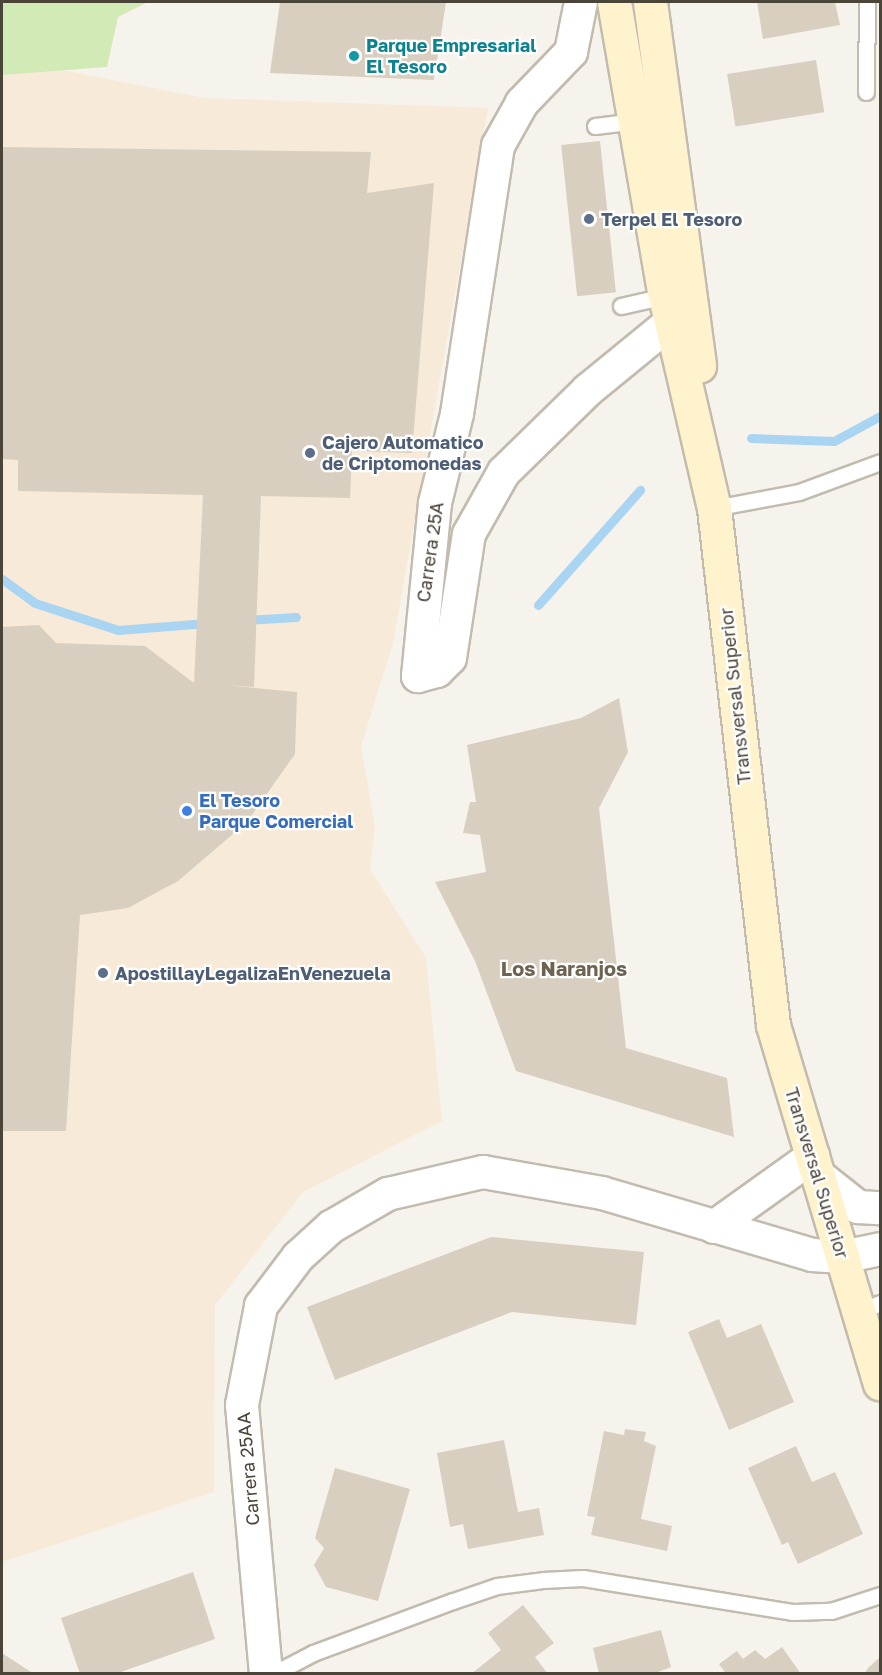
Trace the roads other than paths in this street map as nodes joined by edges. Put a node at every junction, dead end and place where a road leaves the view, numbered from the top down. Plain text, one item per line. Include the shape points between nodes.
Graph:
1 (581, 2) edge
2 (614, 2) edge
3 (650, 2) edge
4 (867, 2) edge
5 (866, 92) dead end
6 (633, 117) junction
7 (595, 126) dead end
8 (621, 306) dead end
9 (668, 309) junction
10 (880, 462) edge
11 (714, 504) junction
12 (816, 1166) junction
13 (880, 1208) edge
14 (714, 1227) junction
15 (880, 1249) edge
16 (843, 1257) junction
17 (870, 1307) edge
18 (880, 1383) edge
19 (880, 1595) edge
20 (266, 1674) edge
21 (273, 1674) edge

1 - 9 street, Carrera 25A via 571,52 516,110 498,146 457,414 435,503 418,676 437,671 450,658 469,534 504,472
2 - 6 main road, Transversal Superior
3 - 11 main road via 692,296
4 - 5 lane
6 - 7 lane
6 - 9 main road, Transversal Superior
8 - 9 lane
9 - 11 main road, Transversal Superior
10 - 11 lane via 799,492
11 - 12 main road, Transversal Superior via 773,1025
12 - 13 street via 858,1206
12 - 14 street
12 - 16 main road, Transversal Superior
14 - 16 street, Carrera 25AA via 812,1255
14 - 20 street, Carrera 25AA via 602,1193 483,1172 388,1194 331,1227 298,1257 261,1306 242,1405
15 - 16 street, Carrera 25AA
16 - 17 main road, Transversal Superior
17 - 18 main road, Transversal Superior
19 - 21 lane via 831,1611 793,1612 583,1578 543,1580 497,1586 453,1601 314,1653

